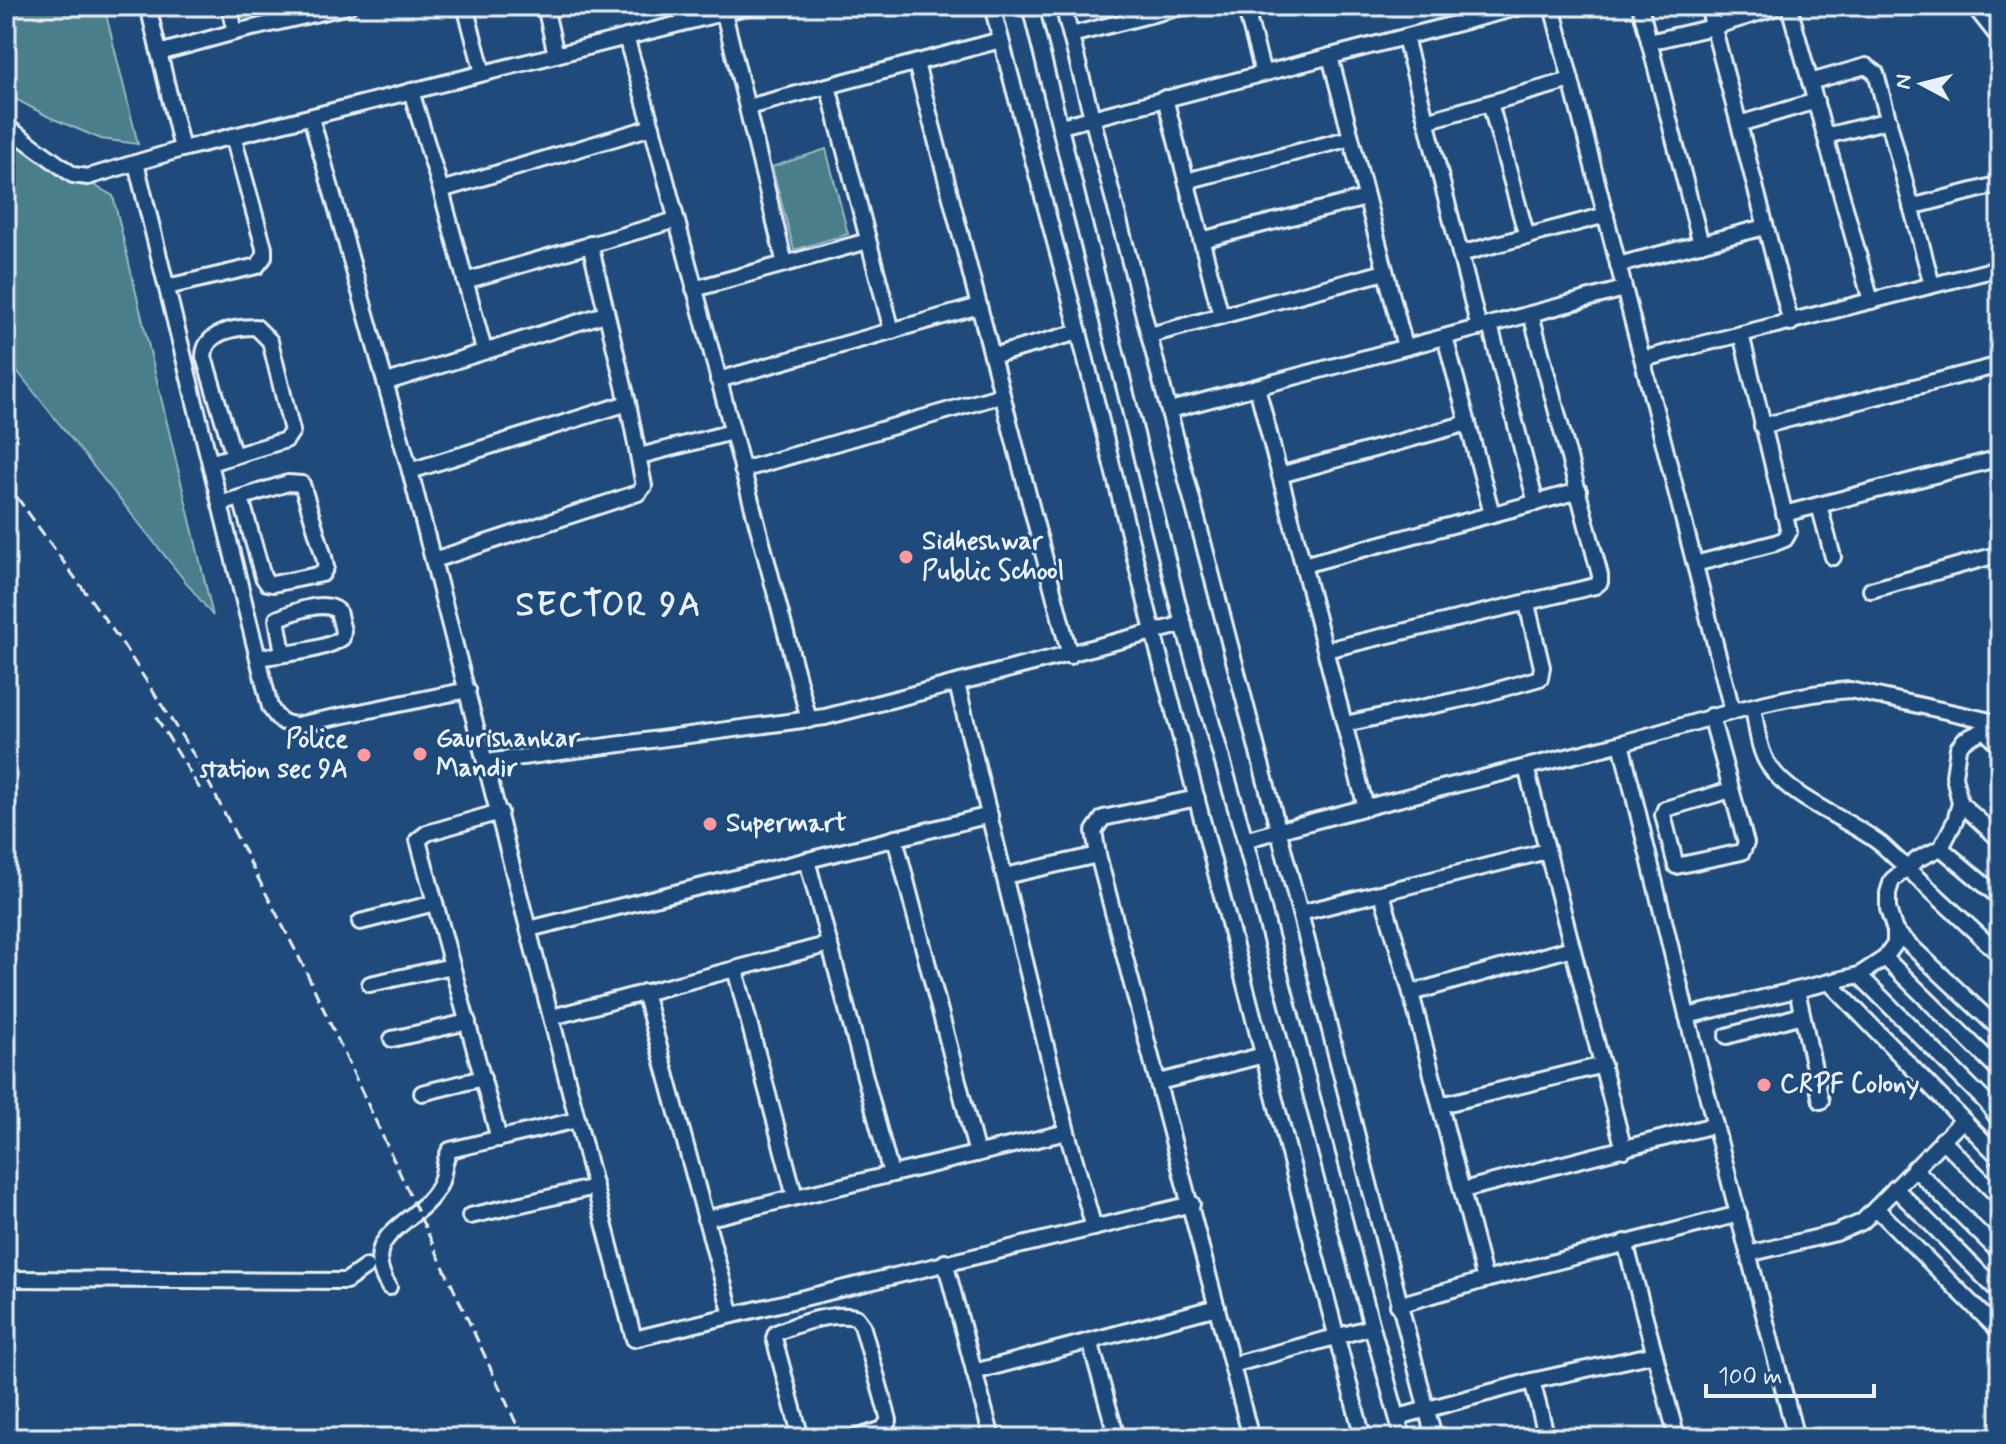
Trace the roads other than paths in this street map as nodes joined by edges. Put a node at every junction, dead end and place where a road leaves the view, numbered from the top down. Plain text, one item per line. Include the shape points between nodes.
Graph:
1 (148, 6) edge
2 (229, 6) edge
3 (349, 6) edge
4 (465, 6) edge
5 (545, 6) edge
6 (750, 6) edge
7 (992, 6) edge
8 (1030, 6) edge
9 (1063, 6) edge
10 (1185, 6) edge
11 (1245, 6) edge
12 (1524, 6) edge
13 (1552, 6) edge
14 (1640, 6) edge
15 (1708, 6) edge
16 (1789, 6) edge
17 (1974, 6) edge
18 (1773, 7) edge
19 (1144, 11) edge
20 (724, 13) junction
21 (1470, 13) edge
22 (1713, 27) junction
23 (235, 32) junction
24 (1071, 35) junction
25 (626, 37) junction
26 (1405, 37) junction
27 (2000, 39) edge
28 (1001, 40) junction
29 (1649, 42) junction
30 (159, 53) junction
31 (556, 55) junction
32 (1330, 56) junction
33 (916, 63) junction
34 (483, 73) junction
35 (1263, 73) junction
36 (1571, 80) junction
37 (1810, 82) junction
38 (828, 86) junction
39 (411, 91) junction
40 (1165, 98) junction
41 (1816, 101) junction
42 (1490, 103) junction
43 (748, 107) junction
44 (311, 117) junction
45 (1093, 117) junction
46 (1889, 120) junction
47 (1426, 121) junction
48 (1739, 124) junction
49 (6, 126) edge
50 (1061, 126) junction
51 (652, 127) junction
52 (233, 136) junction
53 (1826, 136) junction
54 (1351, 138) junction
55 (182, 149) junction
56 (136, 163) junction
57 (1186, 181) junction
58 (2000, 184) edge
59 (441, 190) junction
60 (1366, 198) junction
61 (1911, 207) junction
62 (1606, 215) junction
63 (676, 220) junction
64 (1765, 227) junction
65 (1527, 237) junction
66 (1201, 240) junction
67 (868, 241) junction
68 (590, 244) junction
69 (1701, 244) junction
70 (1460, 254) junction
71 (785, 264) junction
72 (1618, 265) junction
73 (2000, 268) edge
74 (1385, 272) junction
75 (465, 281) junction
76 (1932, 285) junction
77 (167, 287) junction
78 (694, 289) junction
79 (1624, 289) junction
80 (1871, 301) junction
81 (979, 306) junction
82 (605, 314) junction
83 (1531, 314) junction
84 (1221, 316) junction
85 (1791, 323) junction
86 (1484, 326) junction
87 (892, 331) junction
88 (1079, 332) junction
89 (1741, 334) junction
90 (1150, 335) junction
91 (1445, 337) junction
92 (1405, 347) junction
93 (484, 350) junction
94 (992, 356) junction
95 (1643, 359) junction
96 (2000, 365) edge
97 (718, 380) junction
98 (387, 382) junction
99 (1257, 387) junction
100 (1002, 395) junction
101 (628, 403) junction
102 (1170, 410) junction
103 (1468, 423) junction
104 (1762, 426) junction
105 (732, 432) junction
106 (234, 456) junction
107 (640, 456) junction
108 (2000, 458) edge
109 (210, 463) junction
110 (742, 470) junction
111 (410, 471) junction
112 (1280, 475) junction
113 (1579, 491) junction
114 (241, 498) junction
115 (1536, 503) junction
116 (220, 504) junction
117 (1819, 505) junction
118 (1492, 514) junction
119 (1784, 514) junction
120 (2000, 554) edge
121 (1833, 557) dead end
122 (434, 560) junction
123 (1695, 564) junction
124 (1303, 565) junction
125 (1871, 590) dead end
126 (1527, 604) junction
127 (1184, 624) junction
128 (1153, 631) junction
129 (1326, 650) junction
130 (283, 653) junction
131 (1070, 656) junction
132 (258, 658) junction
133 (957, 684) junction
134 (468, 690) junction
135 (1753, 708) junction
136 (1732, 710) junction
137 (1711, 716) junction
138 (809, 720) junction
139 (1345, 724) junction
140 (1994, 726) edge
141 (1621, 743) junction
142 (2000, 746) edge
143 (486, 762) junction
144 (1526, 767) junction
145 (1731, 790) junction
146 (1197, 798) junction
147 (1960, 803) junction
148 (1366, 808) junction
149 (500, 812) junction
150 (990, 815) junction
151 (1279, 830) junction
152 (895, 838) junction
153 (1245, 840) junction
154 (2000, 840) edge
155 (1941, 848) junction
156 (1547, 851) junction
157 (1098, 855) junction
158 (807, 860) junction
159 (1676, 866) junction
160 (1906, 867) junction
161 (1652, 872) junction
162 (1005, 876) junction
163 (1382, 894) junction
164 (2000, 898) edge
165 (435, 903) junction
166 (1300, 913) junction
167 (360, 922) dead end
168 (529, 929) junction
169 (1895, 931) junction
170 (830, 944) junction
171 (1572, 948) junction
172 (2000, 955) edge
173 (1885, 958) junction
174 (452, 966) junction
175 (735, 969) junction
176 (1859, 975) junction
177 (1829, 982) junction
178 (370, 984) dead end
179 (1797, 990) junction
180 (644, 992) junction
181 (1411, 993) junction
182 (1802, 1015) junction
183 (1687, 1016) junction
184 (552, 1017) junction
185 (468, 1022) junction
186 (2000, 1030) edge
187 (1727, 1036) dead end
188 (392, 1039) dead end
189 (1264, 1055) junction
190 (1603, 1065) junction
191 (2000, 1071) edge
192 (483, 1078) junction
193 (1159, 1082) junction
194 (422, 1093) dead end
195 (1821, 1101) dead end
196 (1441, 1105) junction
197 (577, 1120) junction
198 (1962, 1121) junction
199 (2000, 1121) edge
200 (1714, 1125) junction
201 (1067, 1132) junction
202 (499, 1139) junction
203 (1942, 1140) junction
204 (1624, 1150) junction
205 (977, 1154) junction
206 (2000, 1158) edge
207 (1914, 1168) junction
208 (891, 1174) junction
209 (595, 1187) junction
210 (1895, 1188) junction
211 (1463, 1190) junction
212 (795, 1197) junction
213 (2000, 1198) edge
214 (1192, 1204) junction
215 (1876, 1208) junction
216 (1739, 1214) junction
217 (470, 1216) dead end
218 (705, 1219) junction
219 (1094, 1228) junction
220 (1625, 1242) junction
221 (2000, 1253) edge
222 (1748, 1254) junction
223 (945, 1262) junction
224 (360, 1272) dead end
225 (6, 1279) edge
226 (1485, 1280) junction
227 (389, 1287) dead end
228 (2000, 1293) edge
229 (807, 1296) junction
230 (1398, 1305) junction
231 (1217, 1307) junction
232 (732, 1315) junction
233 (814, 1320) junction
234 (1372, 1327) junction
235 (2000, 1332) edge
236 (1336, 1337) junction
237 (1090, 1341) junction
238 (1655, 1354) junction
239 (1232, 1365) junction
240 (974, 1372) junction
241 (1532, 1381) junction
242 (1427, 1410) junction
243 (1398, 1417) junction
244 (801, 1438) edge
245 (855, 1438) edge
246 (992, 1438) edge
247 (1117, 1438) edge
248 (1251, 1438) edge
249 (1363, 1438) edge
250 (1403, 1438) edge
251 (1434, 1438) edge
252 (1547, 1438) edge
253 (1677, 1438) edge
254 (1796, 1438) edge

1 - 30 street
2 - 23 street
3 - 23 street
4 - 34 street
5 - 31 street
6 - 20 street
7 - 28 street
8 - 50 street
9 - 24 street
10 - 19 street
11 - 35 street
12 - 21 street
13 - 36 street
14 - 29 street
15 - 22 street
16 - 37 street
17 - 27 street
18 - 22 street
19 - 24 street
20 - 25 street
20 - 43 street
21 - 26 street
22 - 29 street
22 - 48 street
23 - 30 street
24 - 45 street
25 - 31 street
25 - 51 street
26 - 32 street
26 - 47 street
28 - 33 street
28 - 88 street
29 - 69 street
30 - 55 street
31 - 34 street
32 - 35 street
32 - 54 street
33 - 38 street
33 - 81 street
34 - 39 street
35 - 40 street
36 - 42 street
36 - 62 street
37 - 41 street
37 - 46 street via 1869,67 1876,73
38 - 43 street
38 - 67 street
39 - 44 street
39 - 59 street
40 - 45 street
40 - 57 street
41 - 48 street
41 - 53 street
42 - 47 street
42 - 65 street
43 - 71 street
44 - 52 street
44 - 98 street
45 - 50 street
45 - 90 street
46 - 53 street
46 - 61 street
47 - 70 street
48 - 64 street
49 - 56 street via 73,175 88,177
50 - 127 street
51 - 59 street
51 - 63 street
52 - 55 street
52 - 77 street via 264,257 257,266
53 - 80 street
54 - 57 street
54 - 60 street
55 - 56 street
56 - 77 street
57 - 66 street
58 - 61 street
59 - 75 street
60 - 66 street
60 - 74 street
61 - 76 street
62 - 65 street
62 - 72 street
63 - 68 street
63 - 78 street
64 - 69 street
64 - 85 street
65 - 70 street
66 - 84 street
67 - 71 street
67 - 87 street
68 - 75 street
68 - 82 street
69 - 72 street
70 - 86 street
71 - 78 street
72 - 79 street
73 - 76 street
74 - 84 street
74 - 92 street
75 - 93 street
76 - 80 street
77 - 109 street
78 - 97 street
79 - 83 street
79 - 95 street
80 - 85 street
81 - 87 street
81 - 94 street
82 - 93 street
82 - 101 street
83 - 86 street
83 - 113 street
84 - 90 street
85 - 89 street
86 - 91 street
86 - 115 street
87 - 97 street
88 - 94 street
88 - 128 street
89 - 95 street
89 - 104 street
90 - 102 street
91 - 92 street
91 - 103 street
92 - 99 street
93 - 98 street
94 - 100 street
95 - 123 street
96 - 104 street
97 - 105 street
98 - 111 street
99 - 102 street
99 - 112 street
100 - 110 street
100 - 131 street
101 - 107 street
101 - 111 street
102 - 151 street
103 - 112 street
103 - 118 street
104 - 119 street
105 - 107 street
105 - 110 street
106 - 106 street via 286,440 292,431 270,341 256,327 214,336 204,348
106 - 109 street
107 - 122 street via 642,491
108 - 117 street
109 - 116 street
110 - 138 street
111 - 122 street
112 - 124 street
113 - 115 street
113 - 126 street via 1600,582
114 - 114 street via 288,483 302,484 324,557 322,574 267,583
114 - 116 street
115 - 118 street
116 - 132 street
117 - 119 street
117 - 121 street
118 - 124 street
119 - 123 street via 1789,532 1785,539
120 - 125 street
122 - 134 street
123 - 136 street
124 - 129 street
126 - 129 street
126 - 139 street via 1540,678
127 - 128 street
127 - 153 street
128 - 131 street
128 - 146 street
129 - 139 street
130 - 130 street via 337,642 343,631 338,611 321,606 277,619
130 - 132 street
131 - 133 street
132 - 134 street via 270,707 285,724
133 - 138 street
133 - 150 street
134 - 143 street
135 - 136 street
135 - 140 street via 1850,690
135 - 160 street via 1770,768 1788,785 1866,832
136 - 137 street
137 - 141 street
137 - 145 street
138 - 143 street
139 - 148 street
140 - 142 street
140 - 147 street via 1958,748 1954,776
141 - 144 street
141 - 161 street
143 - 149 street
144 - 148 street
144 - 156 street
145 - 159 street via 1665,809
145 - 159 street via 1745,848
146 - 157 street via 1103,818 1094,831
146 - 189 street
147 - 154 street
147 - 155 street
148 - 151 street
149 - 165 street via 421,836 419,846
149 - 168 street
150 - 152 street
150 - 162 street
151 - 153 street
151 - 166 street
152 - 158 street
152 - 205 street
153 - 234 street
155 - 160 street
155 - 164 street
156 - 163 street
156 - 171 street
157 - 162 street
157 - 193 street
158 - 168 street
158 - 170 street
159 - 161 street
160 - 169 street via 1892,880 1888,893
160 - 172 street
161 - 183 street
162 - 201 street
163 - 166 street
163 - 181 street
165 - 167 street
165 - 174 street
166 - 230 street
168 - 184 street
169 - 173 street via 1895,944
169 - 186 street
170 - 175 street
170 - 208 street
171 - 181 street
171 - 190 street
173 - 176 street
173 - 191 street
174 - 178 street
174 - 185 street
175 - 180 street
175 - 212 street
176 - 177 street
176 - 199 street
177 - 179 street
177 - 198 street
179 - 182 street
179 - 183 street
180 - 184 street
180 - 218 street
181 - 196 street
182 - 187 street
182 - 195 street
183 - 200 street
184 - 197 street
185 - 188 street
185 - 192 street
189 - 193 street
189 - 236 street
190 - 196 street
190 - 204 street
192 - 194 street
192 - 202 street
193 - 214 street
196 - 211 street
197 - 202 street
197 - 209 street
198 - 203 street
198 - 206 street
200 - 204 street
200 - 216 street
201 - 205 street
201 - 219 street
202 - 227 street via 448,1152 437,1189 379,1247 377,1261
203 - 207 street
203 - 213 street
204 - 211 street
205 - 208 street
207 - 210 street
207 - 221 street
208 - 212 street
209 - 217 street
209 - 232 street via 634,1339
210 - 215 street
210 - 228 street
211 - 226 street
212 - 218 street
214 - 219 street
214 - 231 street
215 - 222 street via 1853,1228
215 - 235 street
216 - 220 street
216 - 222 street
218 - 232 street
219 - 223 street
220 - 226 street
220 - 238 street
222 - 254 street
223 - 229 street
223 - 240 street
224 - 225 street via 346,1281
226 - 230 street
229 - 232 street
229 - 233 street
230 - 242 street
231 - 237 street
231 - 239 street
233 - 244 street via 774,1338
233 - 245 street via 848,1315 856,1317 864,1332 889,1420 883,1429
234 - 236 street
234 - 243 street
236 - 239 street
236 - 249 street
237 - 240 street
237 - 247 street
238 - 241 street
238 - 253 street
239 - 248 street
240 - 246 street
241 - 242 street
241 - 252 street
242 - 243 street
242 - 251 street
243 - 250 street

